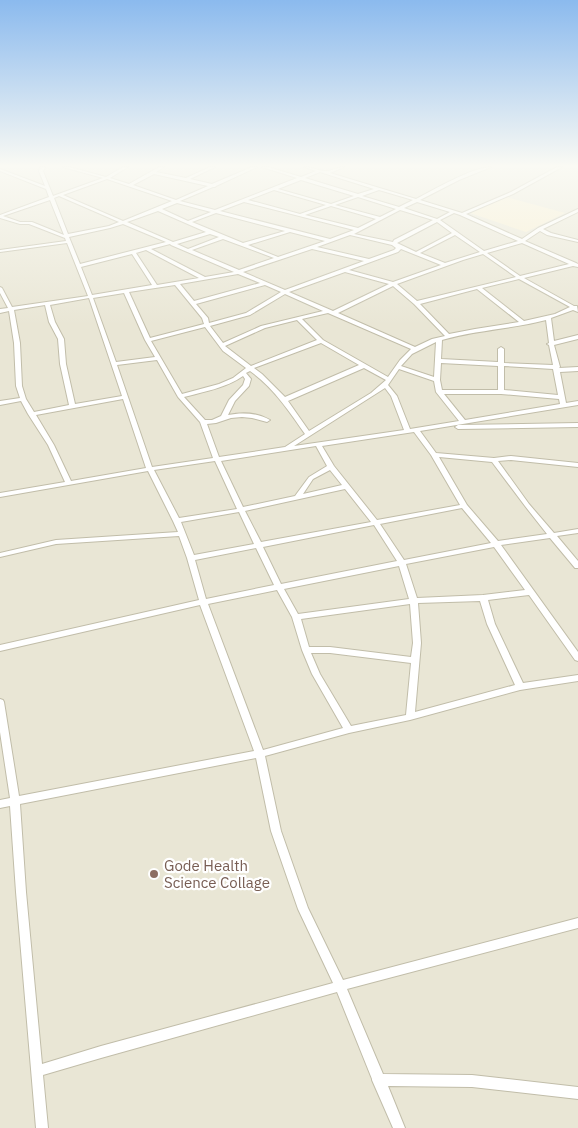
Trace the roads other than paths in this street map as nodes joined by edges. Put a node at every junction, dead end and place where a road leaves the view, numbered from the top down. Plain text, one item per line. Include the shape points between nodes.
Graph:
1 (17, 220) edge
2 (62, 220) edge
3 (115, 220) edge
4 (128, 220) edge
5 (183, 220) edge
6 (196, 220) edge
7 (249, 220) edge
8 (319, 220) edge
9 (379, 220) edge
10 (437, 220) joint
11 (475, 220) edge
12 (559, 220) edge
13 (121, 222) junction
14 (189, 222) junction
15 (540, 229) junction
16 (291, 230) junction
17 (359, 230) junction
18 (210, 232) junction
19 (455, 233) junction
20 (350, 234) junction
21 (223, 237) junction
22 (66, 238) junction
23 (331, 241) junction
24 (522, 241) junction
25 (578, 242) edge
26 (171, 243) junction
27 (394, 244) junction
28 (243, 245) junction
29 (311, 247) junction
30 (147, 249) junction
31 (189, 250) junction
32 (0, 251) edge
33 (482, 252) junction
34 (134, 253) junction
35 (417, 253) junction
36 (277, 258) junction
37 (370, 261) junction
38 (445, 265) junction
39 (576, 265) edge
40 (79, 266) junction
41 (344, 270) junction
42 (240, 272) junction
43 (519, 277) junction
44 (205, 279) junction
45 (177, 284) junction
46 (264, 284) junction
47 (393, 284) junction
48 (156, 287) junction
49 (477, 287) junction
50 (0, 288) edge
51 (126, 292) junction
52 (285, 292) junction
53 (91, 298) junction
54 (416, 302) junction
55 (194, 303) junction
56 (47, 304) junction
57 (576, 308) edge
58 (11, 310) junction
59 (0, 312) edge
60 (331, 312) junction
61 (548, 317) junction
62 (299, 319) junction
63 (522, 322) junction
64 (207, 326) junction
65 (448, 336) junction
66 (578, 337) edge
67 (148, 340) junction
68 (438, 340) junction
69 (321, 341) junction
70 (550, 344) junction
71 (221, 346) junction
72 (416, 348) junction
73 (502, 349) dead end
74 (158, 358) junction
75 (439, 361) junction
76 (115, 364) junction
77 (501, 365) junction
78 (363, 366) junction
79 (397, 367) junction
80 (250, 368) junction
81 (558, 368) junction
82 (578, 369) edge
83 (243, 373) junction
84 (437, 380) junction
85 (387, 382) junction
86 (439, 392) junction
87 (502, 392) junction
88 (180, 396) junction
89 (125, 397) junction
90 (562, 397) junction
91 (23, 399) junction
92 (284, 400) junction
93 (0, 403) edge
94 (578, 403) edge
95 (563, 405) junction
96 (72, 406) junction
97 (31, 414) junction
98 (224, 417) junction
99 (267, 420) dead end
100 (203, 422) junction
101 (463, 422) junction
102 (578, 425) edge
103 (430, 427) junction
104 (412, 431) junction
105 (308, 434) junction
106 (318, 444) junction
107 (282, 450) junction
108 (434, 455) junction
109 (217, 459) junction
110 (494, 460) junction
111 (578, 465) edge
112 (331, 467) junction
113 (150, 468) junction
114 (68, 482) junction
115 (347, 486) junction
116 (0, 496) edge
117 (298, 496) junction
118 (464, 506) junction
119 (241, 510) junction
120 (177, 521) junction
121 (376, 522) junction
122 (578, 531) edge
123 (181, 534) junction
124 (552, 536) junction
125 (260, 544) junction
126 (496, 544) junction
127 (0, 555) edge
128 (191, 558) junction
129 (402, 563) junction
130 (578, 565) edge
131 (279, 587) junction
132 (532, 592) junction
133 (483, 598) junction
134 (414, 601) junction
135 (203, 602) junction
136 (296, 617) junction
137 (0, 648) edge
138 (306, 650) junction
139 (578, 658) edge
140 (416, 661) junction
141 (578, 678) edge
142 (520, 687) junction
143 (0, 702) edge
144 (410, 717) junction
145 (349, 730) junction
146 (260, 754) junction
147 (15, 801) junction
148 (0, 804) edge
149 (578, 923) edge
150 (340, 986) junction
151 (38, 1071) junction
152 (378, 1080) junction
153 (578, 1093) edge
154 (42, 1128) edge
155 (399, 1128) edge

1 - 22 street
2 - 22 street
3 - 13 street
4 - 13 street
5 - 14 street
6 - 14 street
7 - 16 street
8 - 17 street
9 - 17 street
10 - 19 street
10 - 27 street
11 - 24 street
12 - 15 street
13 - 22 street
13 - 26 street
14 - 18 street
15 - 24 street
15 - 25 street
16 - 23 street
16 - 28 street
17 - 20 street
18 - 21 street
18 - 26 street
19 - 33 street
19 - 35 street
20 - 23 street
20 - 27 street
21 - 28 street
21 - 31 street
22 - 32 street
22 - 40 street
23 - 29 street
24 - 33 street
24 - 39 street
26 - 30 street
26 - 31 street
27 - 35 street
27 - 37 street via 398,249
28 - 36 street
29 - 36 street
29 - 37 street
30 - 34 street
30 - 44 street
31 - 42 street
33 - 38 street
33 - 43 street
34 - 40 street
34 - 48 street
35 - 38 street
36 - 42 street
37 - 41 street
38 - 47 street
39 - 43 street
40 - 53 street
41 - 47 street
41 - 52 street
42 - 44 street
42 - 46 street
43 - 49 street
43 - 57 street
44 - 45 street
45 - 48 street
45 - 55 street
46 - 52 street
46 - 55 street
47 - 54 street
47 - 60 street
48 - 51 street
49 - 54 street
49 - 63 street
50 - 58 street
51 - 53 street
51 - 67 street
52 - 60 street
52 - 64 street via 248,314
53 - 56 street
53 - 76 street
54 - 65 street
55 - 64 street
56 - 58 street
56 - 96 street via 61,339
57 - 61 street
58 - 59 street
58 - 91 street
60 - 62 street
60 - 72 street
61 - 63 street
61 - 70 street
62 - 69 street
62 - 71 street via 263,327
63 - 65 street
64 - 67 street
64 - 71 street
65 - 68 street
66 - 70 street
67 - 74 street
68 - 72 street
68 - 75 street
69 - 78 street
69 - 80 street
70 - 81 street
71 - 80 street
72 - 79 street
73 - 77 street
74 - 76 street
74 - 88 street
75 - 77 street
75 - 84 street
76 - 89 street
77 - 81 street
77 - 87 street
78 - 85 street
78 - 92 street
79 - 84 street
79 - 85 street
80 - 83 street
80 - 92 street
81 - 82 street
81 - 90 street
83 - 88 street via 221,385
83 - 98 street via 248,379 246,386 232,400
84 - 86 street
85 - 104 street
85 - 105 street
86 - 87 street
86 - 101 street
87 - 90 street
88 - 100 street
89 - 96 street
89 - 113 street
90 - 95 street
91 - 93 street
91 - 97 street
92 - 105 street
94 - 95 street
95 - 101 street
96 - 97 street
97 - 114 street
98 - 99 street via 250,414
98 - 100 street via 215,423
100 - 109 street
101 - 103 street
102 - 103 street
103 - 104 street
104 - 106 street
104 - 108 street
105 - 107 street
106 - 107 street
106 - 112 street
107 - 109 street
108 - 110 street
108 - 118 street
109 - 113 street
109 - 119 street
110 - 111 street via 511,458
110 - 124 street
112 - 115 street
112 - 117 street via 311,478
113 - 114 street
113 - 120 street
114 - 116 street
115 - 117 street
115 - 121 street
117 - 119 street
118 - 121 street
118 - 126 street
119 - 120 street
119 - 125 street
120 - 123 street
121 - 125 street
121 - 129 street
122 - 124 street
123 - 127 street via 56,542
123 - 128 street
124 - 126 street
124 - 130 street
125 - 128 street
125 - 131 street
126 - 129 street
126 - 132 street
128 - 135 street
129 - 131 street
129 - 134 street
131 - 135 street
131 - 136 street
132 - 133 street
132 - 139 street
133 - 134 street
133 - 142 street via 491,624
134 - 136 street
134 - 140 street
135 - 137 street
135 - 146 street
136 - 138 street
138 - 140 street
138 - 145 street via 316,674
140 - 144 street
141 - 142 street
142 - 144 street
143 - 147 street
144 - 145 street
145 - 146 street
146 - 147 street
146 - 150 street via 276,831 300,901
147 - 148 street
147 - 151 street
149 - 150 street
150 - 151 street
150 - 152 street
151 - 154 street
152 - 153 street via 472,1081
152 - 155 street

